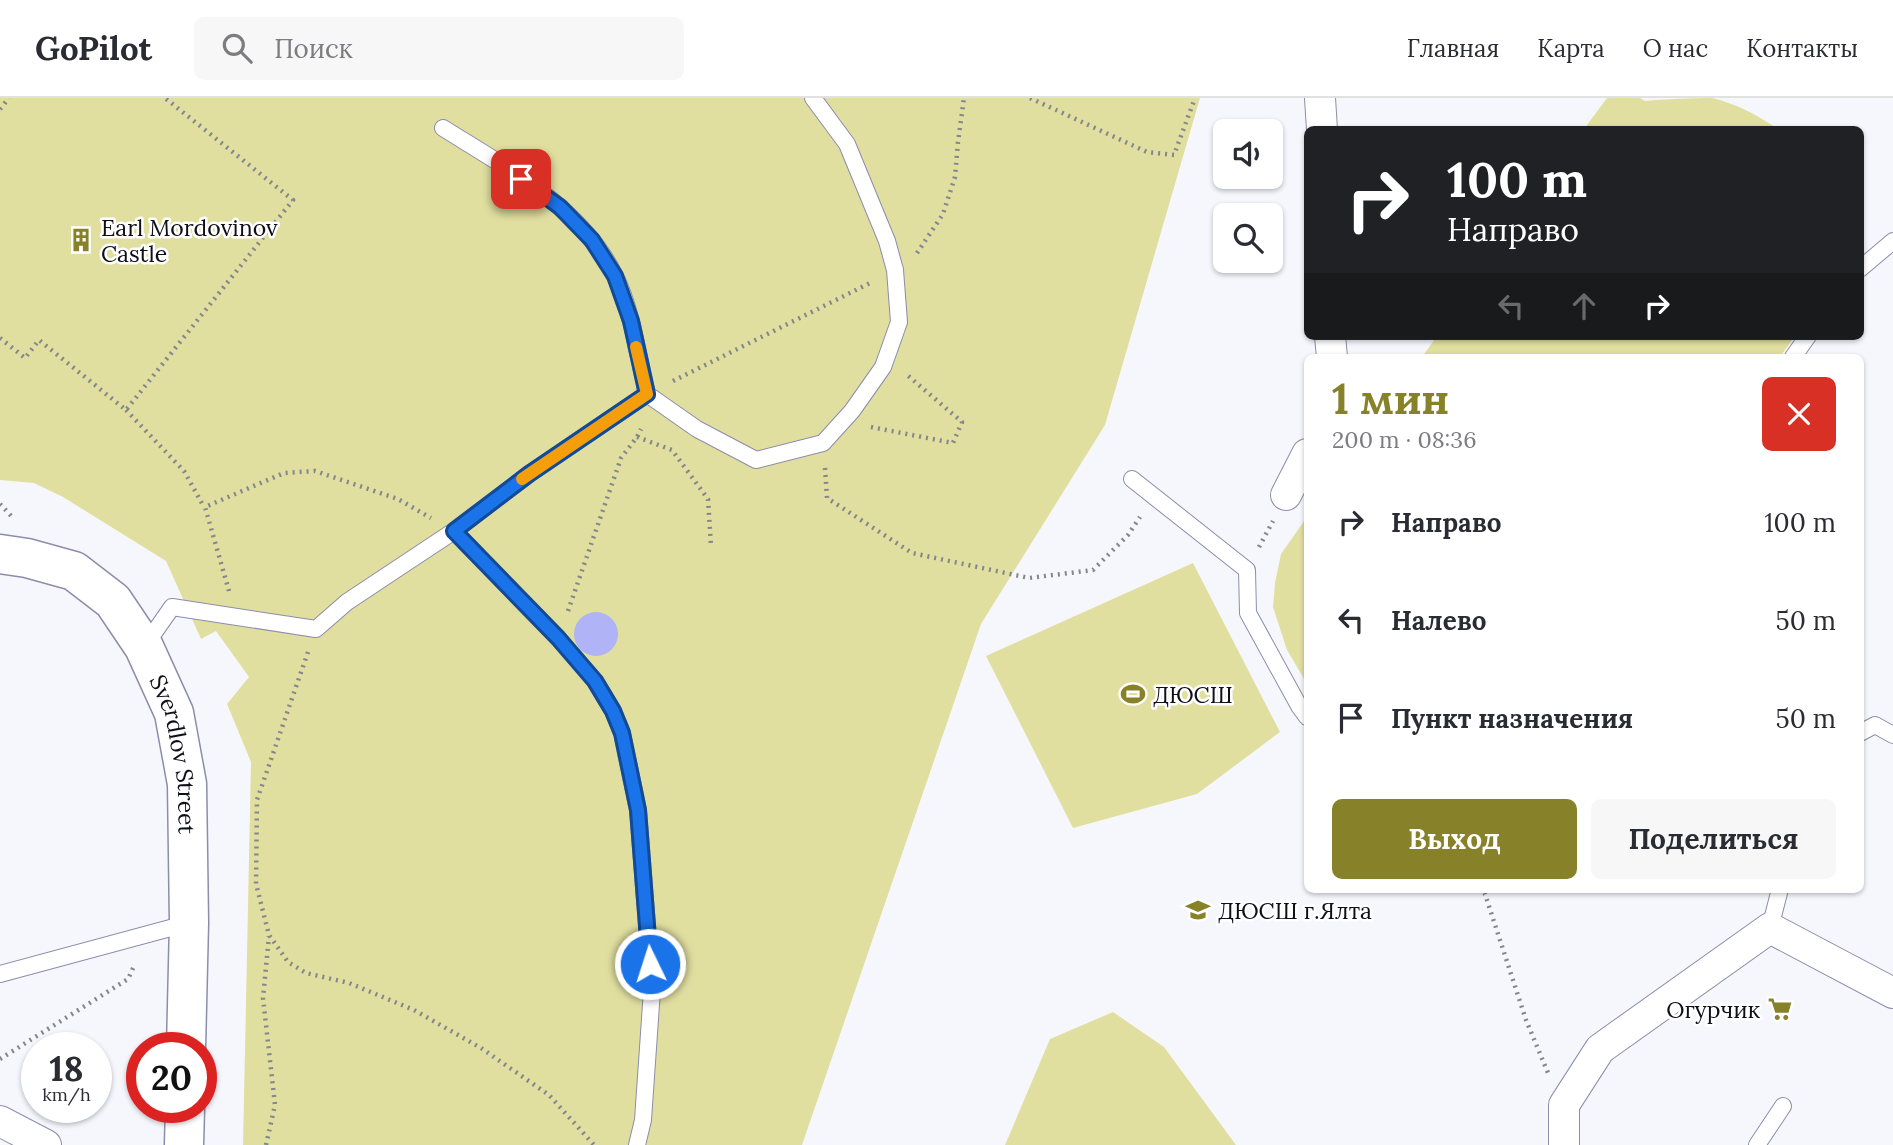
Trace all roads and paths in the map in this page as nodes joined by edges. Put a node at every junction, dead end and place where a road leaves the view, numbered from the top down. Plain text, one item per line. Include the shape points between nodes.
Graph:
1 (9, 98) edge
2 (165, 98) edge
3 (813, 98) edge
4 (964, 98) edge
5 (1030, 98) edge
6 (1195, 98) edge
7 (1320, 98) edge
8 (0, 109) edge
9 (1322, 126) edge
10 (443, 128) dead end
11 (1893, 241) edge
12 (1864, 266) edge
13 (895, 270) junction
14 (0, 338) edge
15 (887, 357) junction
16 (647, 394) junction
17 (127, 410) junction
18 (842, 422) junction
19 (638, 437) junction
20 (823, 443) junction
21 (1304, 460) edge
22 (1132, 478) dead end
23 (1286, 495) joint
24 (1154, 496) junction
25 (205, 507) junction
26 (454, 531) junction
27 (711, 546) dead end
28 (0, 554) edge
29 (1247, 570) junction
30 (236, 615) junction
31 (316, 629) junction
32 (558, 638) junction
33 (144, 647) junction
34 (1304, 713) edge
35 (1864, 731) edge
36 (1893, 735) edge
37 (1484, 893) edge
38 (1779, 893) edge
39 (188, 923) junction
40 (1770, 928) junction
41 (147, 934) junction
42 (269, 935) junction
43 (0, 974) edge
44 (1893, 993) edge
45 (186, 1032) edge
46 (0, 1059) edge
47 (1564, 1105) junction
48 (1783, 1106) dead end
49 (0, 1121) edge
50 (185, 1123) edge
51 (46, 1145) edge
52 (184, 1145) edge
53 (266, 1145) edge
54 (594, 1145) edge
55 (637, 1145) edge
56 (1564, 1145) edge
57 (1758, 1145) edge

1 - 8 path
2 - 17 path via 293,200
3 - 13 lane via 847,144
4 - 13 path via 955,177 943,214 914,259
5 - 6 path via 1147,152 1174,155
7 - 9 street
10 - 16 lane via 560,207 592,240 619,287
11 - 12 lane
13 - 15 lane via 900,322
13 - 16 path
14 - 17 path via 25,358 39,340
15 - 18 lane
15 - 18 path via 962,422 953,443
16 - 19 path via 646,417
16 - 20 lane via 697,429 756,460
16 - 26 lane
17 - 25 path via 184,471
18 - 20 lane
19 - 27 path via 672,450 708,499
19 - 32 path via 621,458
20 - 24 path via 827,498 912,553 1029,578 1093,570 1128,535
21 - 23 street
22 - 24 lane
23 - 29 path
24 - 29 lane
25 - 26 path via 284,473 315,471 398,499
25 - 30 path
26 - 31 lane via 347,602
26 - 32 lane
28 - 33 main road, Sverdlov Street via 74,571 113,601
29 - 34 lane via 1248,613
30 - 31 lane
30 - 33 lane via 173,607
31 - 42 path via 257,800 256,884
32 - 55 lane via 595,681 613,711 638,810 652,990 643,1120
33 - 39 main road, Sverdlov Street via 174,713 187,784
35 - 36 lane via 1875,725
37 - 47 path via 1525,1020
38 - 40 lane
39 - 41 lane
39 - 45 main road, Sverdlov Street
40 - 44 street
40 - 47 street via 1600,1049
41 - 43 lane
41 - 46 path via 128,979
42 - 53 path via 263,998 275,1105
42 - 54 path via 288,962 306,973 349,983 414,1010 481,1048 549,1095
47 - 56 street
48 - 57 lane
49 - 51 street
50 - 52 main road

